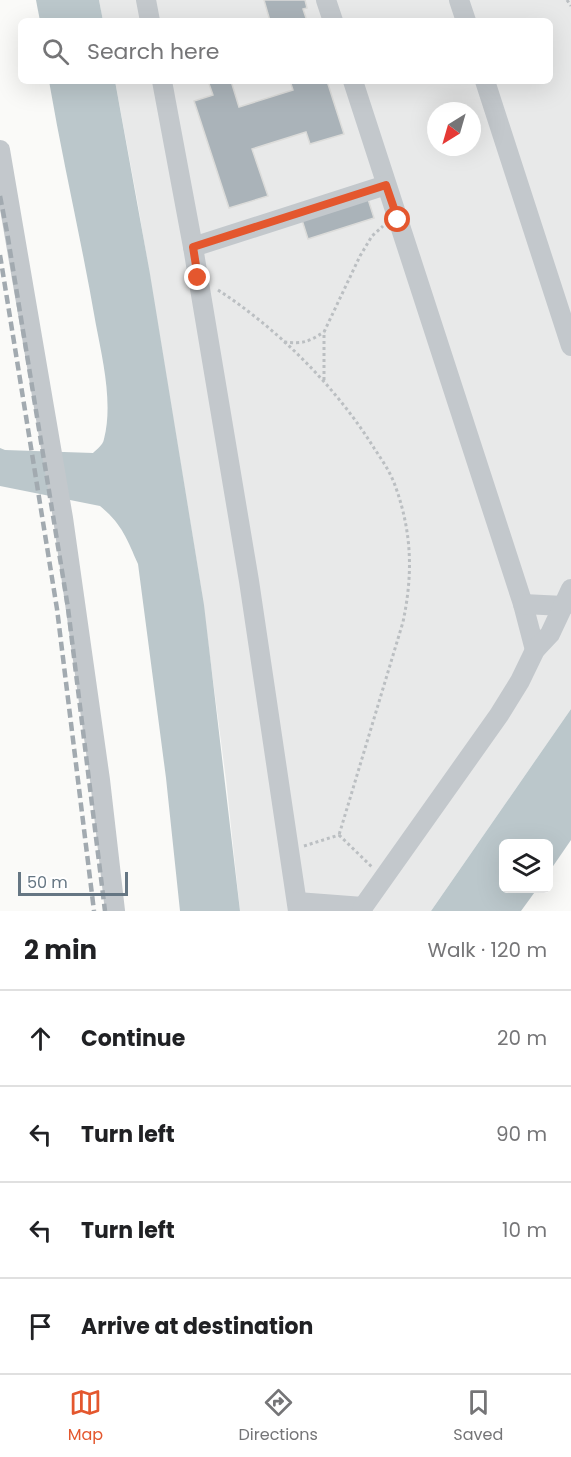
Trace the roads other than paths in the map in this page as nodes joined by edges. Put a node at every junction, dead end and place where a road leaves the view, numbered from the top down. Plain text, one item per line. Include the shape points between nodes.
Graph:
1 (146, 0) edge
2 (326, 0) edge
3 (459, 0) edge
4 (149, 18) edge
5 (332, 18) edge
6 (465, 18) edge
7 (163, 84) edge
8 (354, 84) edge
9 (486, 84) edge
10 (0, 150) edge
11 (386, 185) junction
12 (193, 247) junction
13 (571, 346) edge
14 (567, 598) edge
15 (523, 604) junction
16 (536, 650) junction
17 (297, 906) edge
18 (363, 909) edge
19 (115, 911) edge

1 - 4 lane
2 - 5 lane
3 - 6 lane
7 - 12 lane
8 - 11 lane
9 - 13 lane
10 - 19 lane via 63,518
11 - 12 lane
11 - 15 lane
12 - 17 lane via 249,581
14 - 15 lane
14 - 16 lane via 550,634
15 - 16 lane
16 - 18 lane via 499,715
17 - 18 lane

